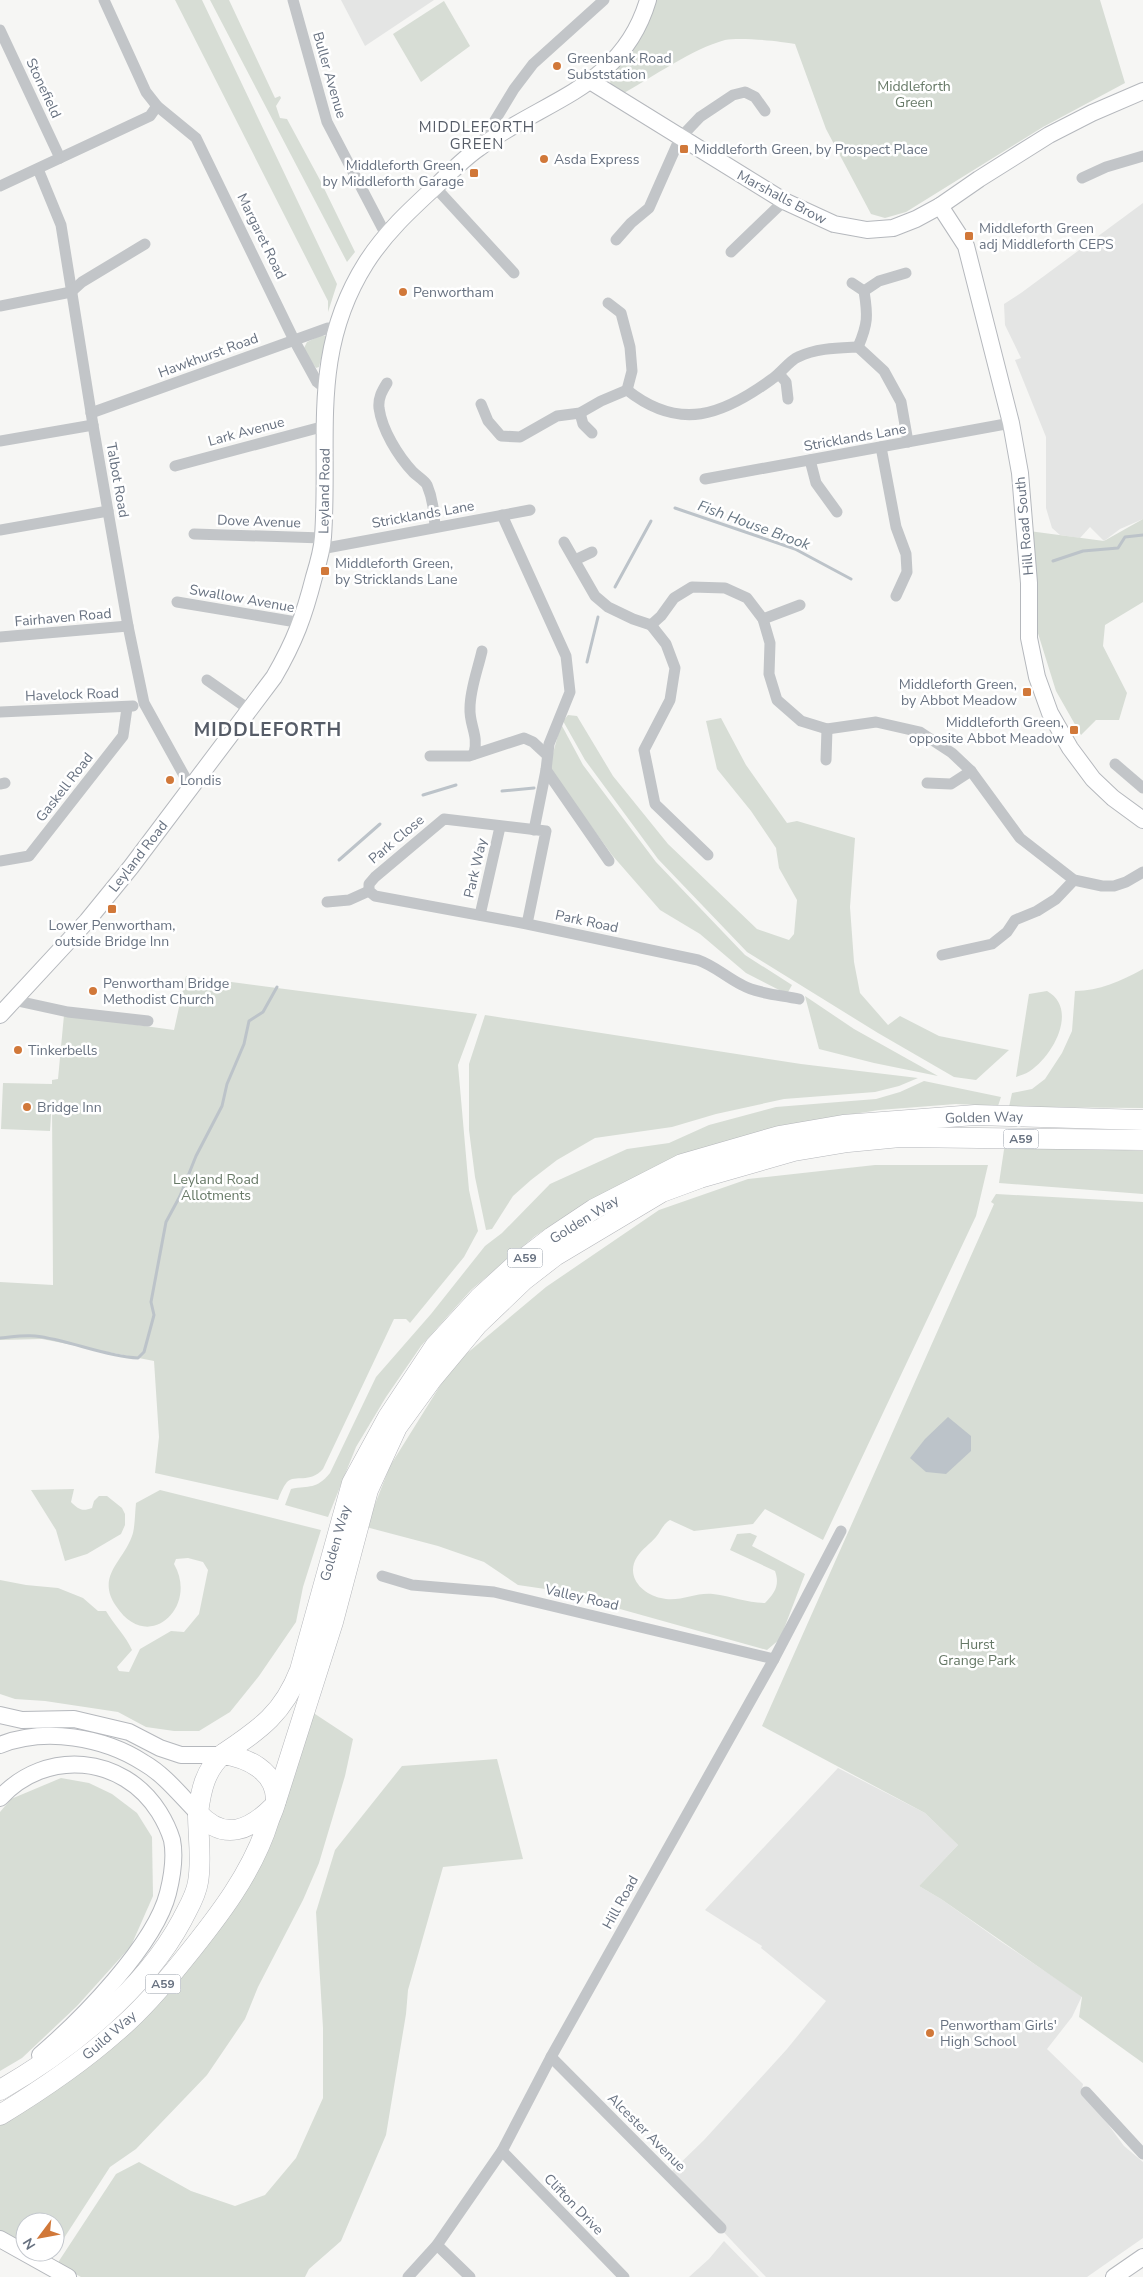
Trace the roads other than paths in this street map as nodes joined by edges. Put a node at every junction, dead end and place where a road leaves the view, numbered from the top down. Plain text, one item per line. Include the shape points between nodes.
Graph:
1 (104, 0) edge
2 (293, 0) edge
3 (604, 0) edge
4 (648, 0) edge
5 (0, 30) edge
6 (590, 82) junction
7 (1143, 91) edge
8 (157, 106) junction
9 (766, 111) dead end
10 (680, 138) junction
11 (478, 148) junction
12 (1143, 156) edge
13 (60, 158) junction
14 (38, 169) junction
15 (1082, 178) dead end
16 (0, 186) edge
17 (435, 187) junction
18 (784, 201) junction
19 (940, 206) junction
20 (386, 235) junction
21 (616, 240) dead end
22 (145, 244) dead end
23 (731, 252) dead end
24 (514, 273) dead end
25 (906, 273) dead end
26 (852, 283) dead end
27 (864, 291) junction
28 (71, 292) junction
29 (608, 302) dead end
30 (0, 306) edge
31 (335, 328) junction
32 (294, 340) junction
33 (858, 347) junction
34 (779, 374) junction
35 (387, 383) dead end
36 (326, 389) junction
37 (627, 390) junction
38 (788, 400) dead end
39 (481, 404) dead end
40 (91, 413) junction
41 (580, 413) junction
42 (1011, 423) junction
43 (93, 425) junction
44 (325, 426) junction
45 (592, 433) dead end
46 (0, 441) edge
47 (908, 442) junction
48 (881, 447) junction
49 (810, 460) junction
50 (176, 466) dead end
51 (705, 479) dead end
52 (530, 510) dead end
53 (108, 511) junction
54 (837, 512) dead end
55 (502, 515) junction
56 (435, 527) junction
57 (0, 530) edge
58 (194, 534) dead end
59 (564, 542) dead end
60 (322, 544) junction
61 (592, 552) dead end
62 (575, 560) junction
63 (896, 596) dead end
64 (177, 602) dead end
65 (800, 605) dead end
66 (764, 619) junction
67 (302, 623) junction
68 (651, 625) junction
69 (128, 626) junction
70 (0, 638) edge
71 (482, 651) dead end
72 (207, 680) dead end
73 (144, 703) junction
74 (127, 708) junction
75 (250, 710) junction
76 (0, 712) edge
77 (827, 729) junction
78 (474, 754) junction
79 (547, 755) junction
80 (430, 756) dead end
81 (826, 760) dead end
82 (1115, 764) dead end
83 (546, 770) junction
84 (971, 771) junction
85 (927, 783) dead end
86 (191, 788) junction
87 (1143, 788) edge
88 (1143, 820) edge
89 (500, 827) junction
90 (534, 830) junction
91 (708, 855) dead end
92 (0, 861) edge
93 (609, 861) dead end
94 (1143, 872) edge
95 (1074, 880) junction
96 (369, 891) junction
97 (327, 902) dead end
98 (480, 915) junction
99 (527, 924) junction
100 (942, 955) dead end
101 (799, 999) dead end
102 (13, 1000) junction
103 (0, 1014) edge
104 (148, 1021) dead end
105 (1143, 1120) edge
106 (1143, 1140) edge
107 (841, 1531) dead end
108 (382, 1576) dead end
109 (774, 1659) junction
110 (0, 1715) edge
111 (0, 1745) edge
112 (222, 1754) junction
113 (0, 1798) edge
114 (274, 1804) junction
115 (198, 1813) junction
116 (551, 2058) junction
117 (0, 2089) edge
118 (1086, 2092) dead end
119 (0, 2115) edge
120 (502, 2151) junction
121 (1143, 2154) edge
122 (721, 2228) dead end
123 (0, 2239) edge
124 (437, 2245) junction
125 (1143, 2257) edge
126 (68, 2277) edge
127 (408, 2277) edge
128 (470, 2277) edge
129 (624, 2277) edge
130 (1114, 2277) edge

1 - 8 street, Margaret Road via 146,92
2 - 20 street, Buller Avenue via 327,122
3 - 11 street via 533,64
4 - 6 main road, Leyland Road via 641,22 623,51
5 - 13 street, Stonefield
6 - 10 main road, Marshalls Brow
6 - 11 main road, Leyland Road
7 - 19 main road, Marshalls Brow via 1049,135
8 - 13 street via 150,116
8 - 32 street, Margaret Road via 196,138
9 - 10 street via 756,97 745,92 733,94 700,117
10 - 18 main road, Marshalls Brow
10 - 21 street via 650,208
11 - 17 main road, Leyland Road
12 - 15 street
13 - 14 street
14 - 16 street
14 - 28 street, Talbot Road via 61,225
17 - 20 main road, Leyland Road
17 - 24 street
18 - 19 main road, Marshalls Brow via 834,224 867,230 893,228
18 - 23 street
19 - 42 main road, Hill Road South via 966,246
20 - 31 main road, Leyland Road via 355,282
22 - 28 street
25 - 27 street via 879,281
26 - 27 street
27 - 33 street via 866,328
28 - 30 street
28 - 40 street, Talbot Road
29 - 37 street via 621,313 630,347 632,371
31 - 32 street, Hawkhurst Road
31 - 36 main road, Leyland Road
32 - 36 street, Margaret Road via 317,382
32 - 40 street, Hawkhurst Road
33 - 34 street via 819,350 797,357
33 - 47 street via 884,371 900,402
34 - 37 street via 725,407 695,416 657,409
34 - 38 street via 786,382
35 - 56 street via 380,394 379,408 384,425 397,453 426,483 432,499
36 - 44 main road, Leyland Road
37 - 41 street
39 - 41 street via 488,421 501,436 520,437 557,416
40 - 43 street, Talbot Road
41 - 45 street via 583,424
42 - 47 street, Stricklands Lane
42 - 88 main road, Hill Road South via 1020,473 1029,583 1029,638 1037,678 1050,713 1093,779
43 - 46 street
43 - 53 street, Talbot Road
44 - 50 street, Lark Avenue
44 - 60 main road, Leyland Road
47 - 48 street, Stricklands Lane
48 - 49 street, Stricklands Lane
48 - 63 street via 896,527 906,554 907,572
49 - 51 street, Stricklands Lane
49 - 54 street via 816,483
52 - 55 street, Stricklands Lane
53 - 57 street
53 - 69 street, Talbot Road
55 - 56 street, Stricklands Lane
55 - 79 street via 566,656 570,692
56 - 60 street, Stricklands Lane
58 - 60 street, Dove Avenue
59 - 62 street
60 - 67 main road, Leyland Road
61 - 62 street
62 - 68 street via 595,596 608,607
64 - 67 street, Swallow Avenue
65 - 66 street
66 - 68 street via 747,598 725,588 692,587 674,598
66 - 77 street via 770,643 769,674 777,700 800,721
67 - 75 main road, Leyland Road via 274,677
68 - 91 street via 666,644 675,668 670,700 644,750 655,804
69 - 70 street, Fairhaven Road
69 - 73 street, Talbot Road
71 - 78 street via 470,706 476,735
72 - 75 street
73 - 74 street, Havelock Road
73 - 86 street, Talbot Road
74 - 76 street, Havelock Road
74 - 92 street, Gaskell Road via 123,736 29,856
75 - 86 main road, Leyland Road
77 - 81 street
77 - 84 street via 876,722 920,732 952,753
78 - 79 street via 524,738
78 - 80 street
79 - 83 street
82 - 87 street
83 - 90 street
83 - 93 street
84 - 85 street via 951,784
84 - 95 street via 1020,838
86 - 102 main road, Leyland Road via 86,921
89 - 90 street, Park Close
89 - 96 street, Park Close via 444,820 375,876
89 - 98 street, Park Way
90 - 99 street via 546,832
94 - 95 street via 1114,886
95 - 100 street via 1056,899 1015,920 992,944
96 - 97 street via 349,900
96 - 98 street via 374,896
98 - 99 street, Park Road
99 - 101 street, Park Road via 698,960 751,989
102 - 103 main road, Leyland Road
102 - 104 street via 68,1012
105 - 112 highway, Golden Way / A59 via 975,1114 843,1124 780,1136 682,1164 594,1209 552,1237 479,1298 435,1346 388,1417 352,1483 292,1690 267,1723
106 - 114 highway, Golden Way / A59 via 900,1137 794,1151 662,1192 555,1256 524,1280 477,1325 397,1427 368,1490 333,1622
107 - 109 street, Hill Road
108 - 109 street, Valley Road via 412,1585 494,1592
109 - 116 street, Hill Road
110 - 112 main road via 22,1720 74,1719 129,1732 181,1755
111 - 115 main road via 35,1736 56,1736 108,1746 146,1764
112 - 114 highway via 247,1760 266,1773 273,1785
112 - 115 highway, A59 via 206,1775
113 - 117 main road via 29,1774 50,1767 78,1764 105,1769 131,1781 153,1804 172,1840 172,1865 168,1893 160,1915 142,1944 65,2034
114 - 115 highway via 251,1826 241,1830 215,1826
114 - 119 highway, Guild Way / A59 via 262,1841 222,1912 161,1987 118,2031 64,2073
115 - 117 highway, Guild Way / A59 via 198,1882 171,1941 129,1990 82,2035 30,2073
116 - 120 street, Hill Road
116 - 122 street, Alcester Avenue
118 - 121 street
120 - 124 street, Hill Road
120 - 129 street, Clifton Drive
123 - 126 main road
124 - 127 street, Hill Road
124 - 128 street
125 - 130 main road

